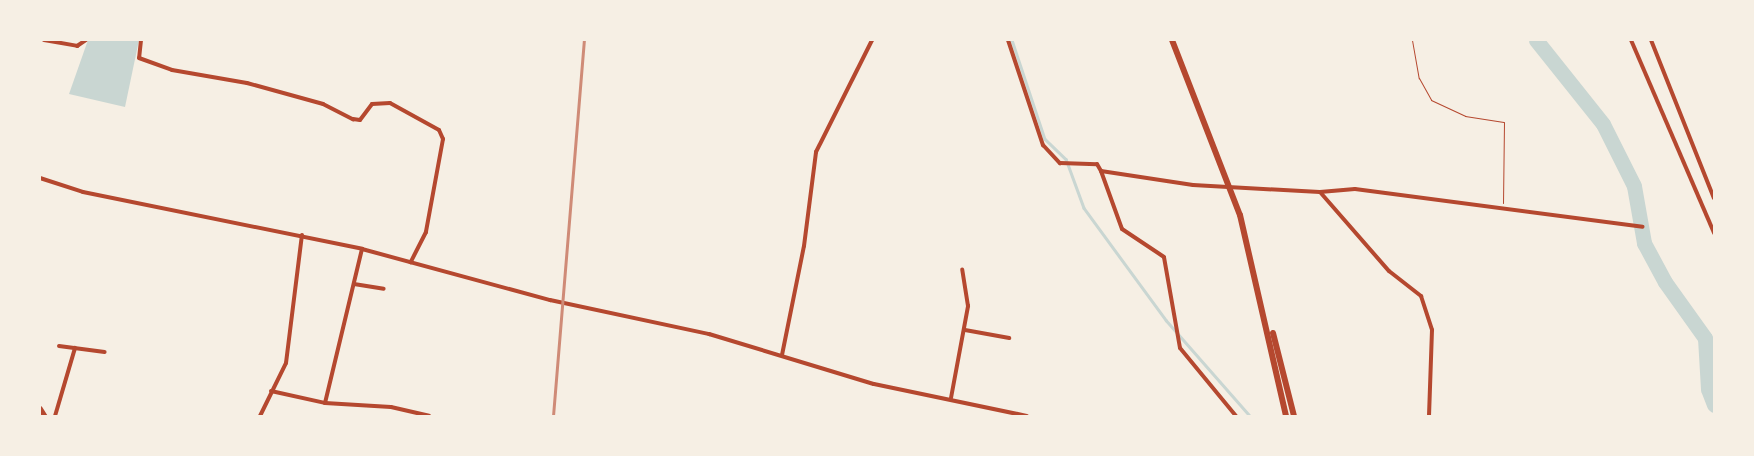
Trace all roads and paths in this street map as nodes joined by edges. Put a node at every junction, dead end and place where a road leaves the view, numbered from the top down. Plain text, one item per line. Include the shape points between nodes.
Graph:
1 (44, 40) edge
2 (86, 40) edge
3 (141, 40) edge
4 (872, 40) edge
5 (1008, 40) edge
6 (1172, 40) edge
7 (1412, 40) edge
8 (1631, 40) edge
9 (1651, 40) edge
10 (1101, 171) junction
11 (40, 178) edge
12 (1320, 192) junction
13 (1714, 198) edge
14 (1502, 211) junction
15 (1642, 227) dead end
16 (1714, 233) edge
17 (302, 235) junction
18 (362, 250) junction
19 (411, 262) junction
20 (962, 269) dead end
21 (354, 284) junction
22 (384, 289) dead end
23 (1260, 294) junction
24 (965, 330) junction
25 (1009, 338) dead end
26 (59, 346) dead end
27 (75, 348) junction
28 (105, 352) dead end
29 (782, 355) junction
30 (271, 392) junction
31 (952, 398) junction
32 (325, 402) junction
33 (40, 408) edge
34 (45, 416) edge
35 (55, 416) edge
36 (260, 416) edge
37 (429, 416) edge
38 (1027, 416) edge
39 (1236, 416) edge
40 (1286, 416) edge
41 (1294, 416) edge
42 (1429, 416) edge

1 - 2 street via 77,46
3 - 19 street via 141,59 172,70 247,83 323,104 353,119 360,120 372,104 390,103 439,130 444,139 426,232
4 - 29 street via 816,152 804,246
5 - 10 street via 1040,141 1065,163 1097,164
6 - 23 highway via 1229,181
7 - 14 path via 1417,71 1431,100 1465,116 1504,122
8 - 16 street
9 - 13 street
10 - 12 street via 1167,182
10 - 39 street via 1122,229 1164,257 1180,348
11 - 17 street via 83,192
12 - 14 street via 1355,189
12 - 42 street via 1389,271 1421,296 1432,330
14 - 15 street
17 - 18 street
17 - 30 street via 286,363
18 - 19 street
18 - 21 street
19 - 29 street
20 - 24 street via 968,306
21 - 22 street
21 - 32 street
23 - 40 highway
23 - 41 highway
24 - 25 street
24 - 31 street
26 - 27 street
27 - 28 street
27 - 35 street
29 - 31 street via 874,384
30 - 32 street
30 - 36 street
31 - 38 street
32 - 37 street via 392,407
33 - 34 street

